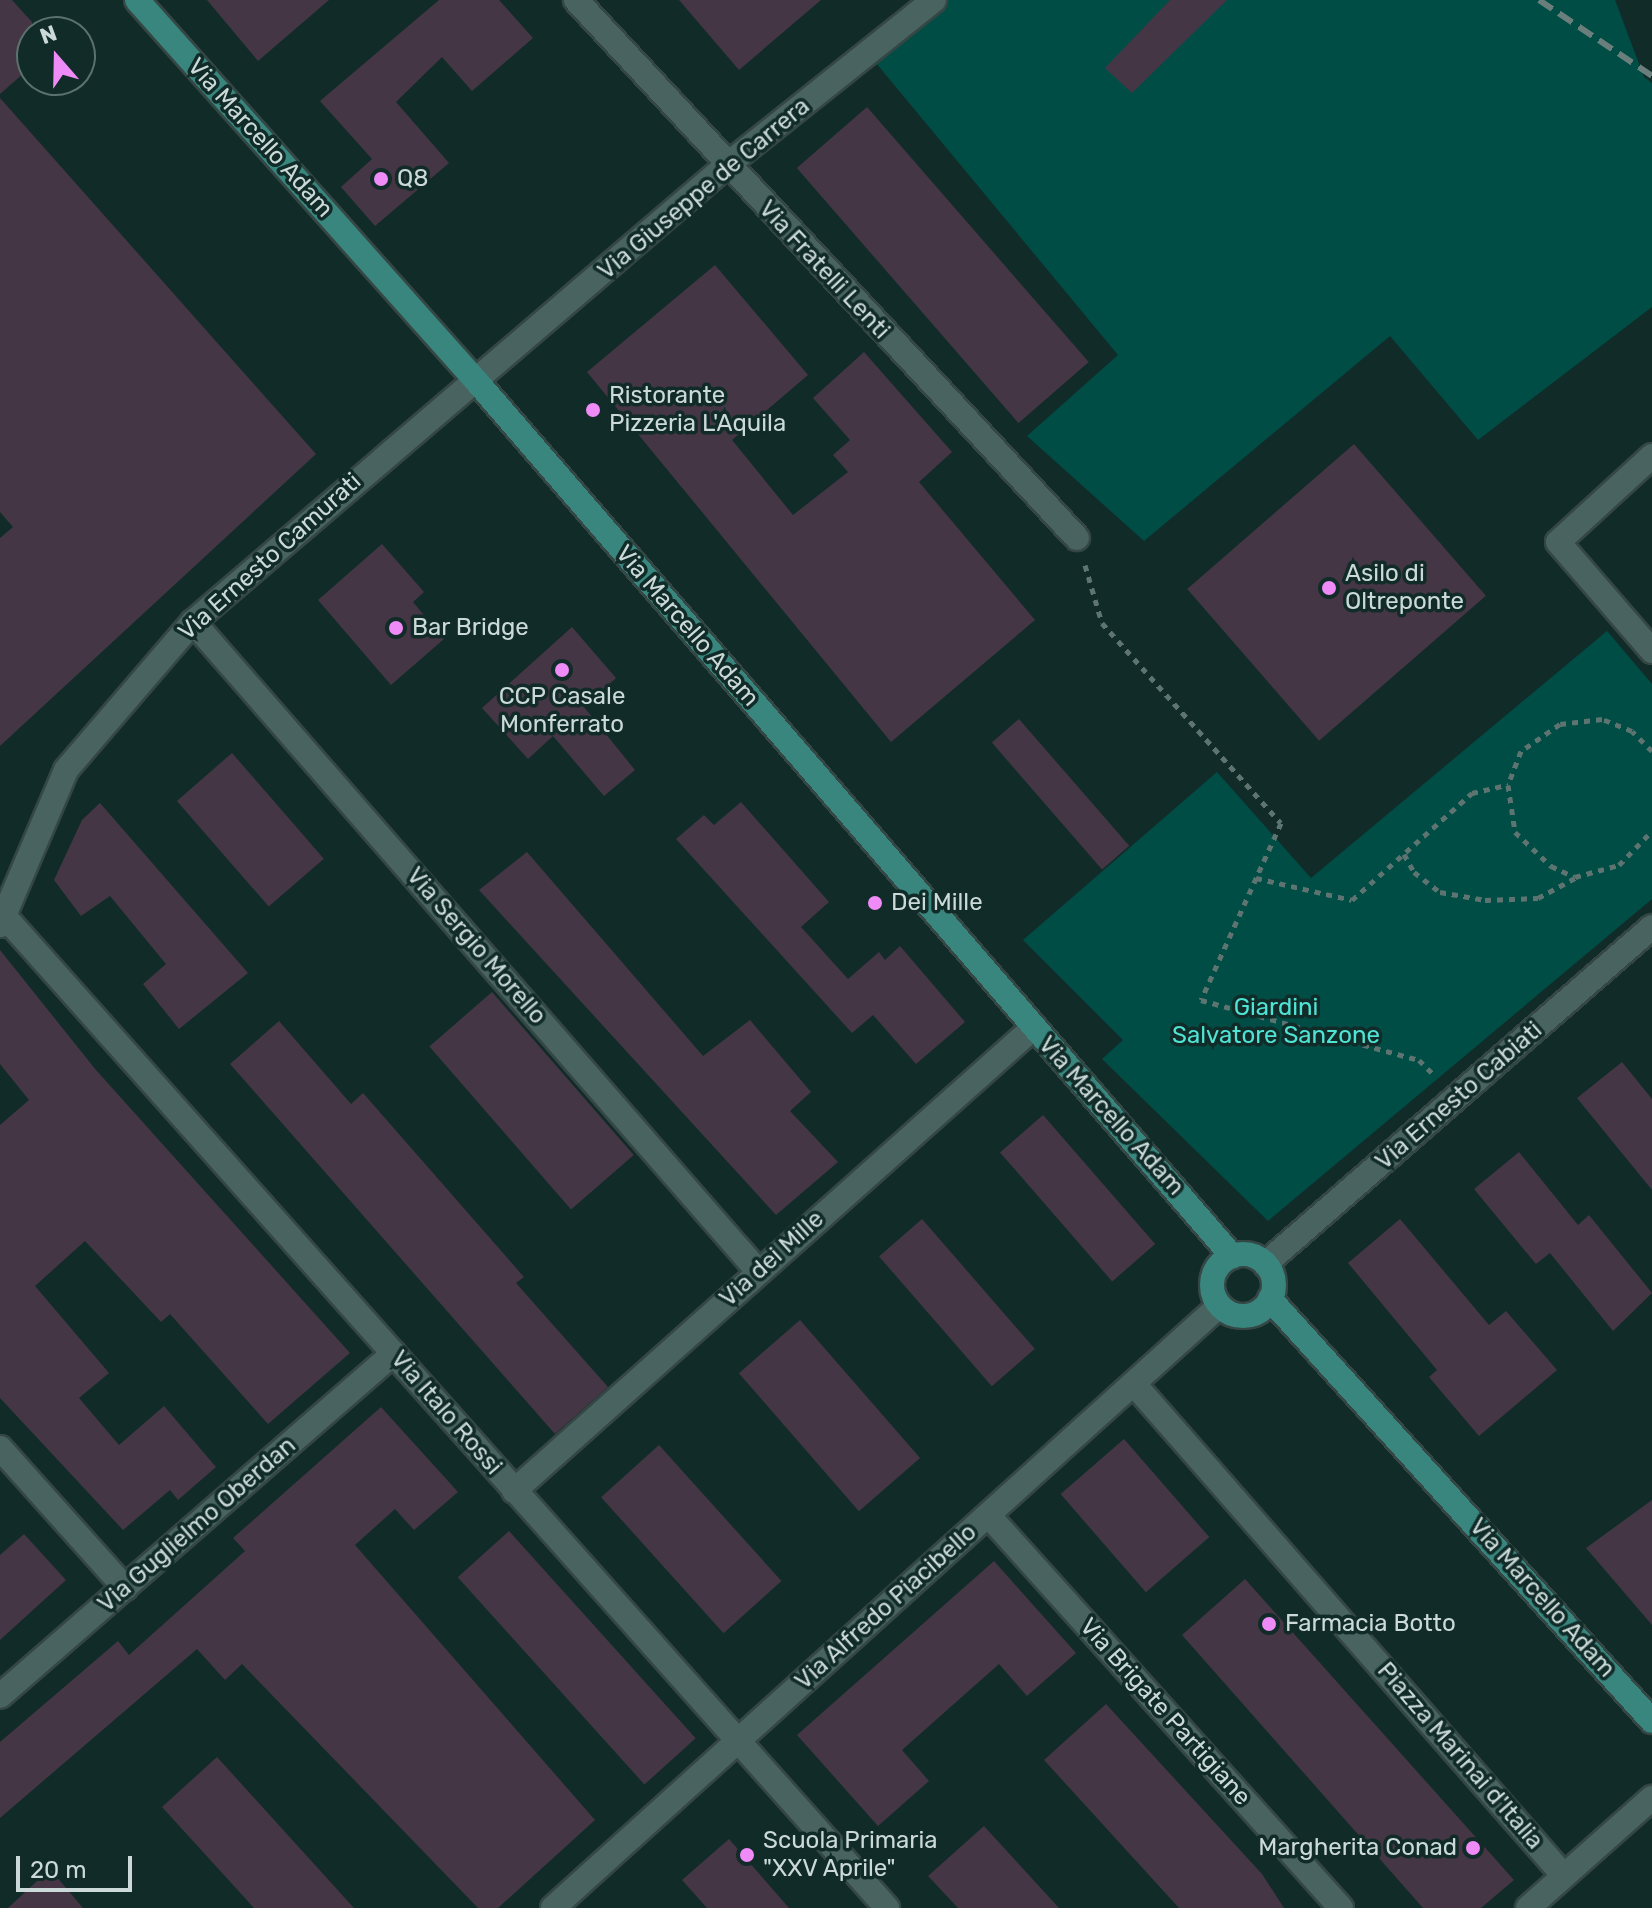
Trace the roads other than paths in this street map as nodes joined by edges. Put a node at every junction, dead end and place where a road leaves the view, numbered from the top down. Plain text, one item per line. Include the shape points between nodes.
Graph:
1 (137, 0) edge
2 (576, 0) edge
3 (934, 0) edge
4 (726, 166) junction
5 (478, 383) junction
6 (1652, 456) edge
7 (1077, 538) road end
8 (193, 622) junction
9 (1652, 651) edge
10 (3, 921) edge
11 (1652, 927) edge
12 (1032, 1029) junction
13 (1232, 1256) junction
14 (1265, 1264) junction
15 (758, 1271) junction
16 (1270, 1299) junction
17 (1219, 1306) junction
18 (394, 1353) junction
19 (1134, 1384) junction
20 (0, 1448) edge
21 (514, 1491) junction
22 (989, 1516) junction
23 (125, 1588) junction
24 (0, 1696) edge
25 (1652, 1721) edge
26 (736, 1741) junction
27 (1652, 1798) edge
28 (1564, 1876) junction
29 (553, 1908) edge
30 (887, 1908) edge
31 (1341, 1908) edge
32 (1528, 1908) edge

1 - 5 main road, Via Marcello Adam
2 - 4 street, Via Fratelli Lenti
3 - 4 street, Via Giuseppe de Carrera
4 - 5 street, Via Giuseppe de Carrera
4 - 7 street, Via Fratelli Lenti
5 - 8 street, Via Ernesto Camurati via 388,451
5 - 12 main road, Via Marcello Adam
6 - 9 street via 1558,542
8 - 10 street, Via Ernesto Camurati via 66,770
8 - 15 street, Via Sergio Morello
10 - 18 street, Via Italo Rossi
11 - 14 street, Via Ernesto Cabiati
12 - 13 main road, Via Marcello Adam
12 - 15 street, Via dei Mille
13 - 14 main road via 1250,1255
13 - 17 main road via 1212,1278
14 - 16 main road via 1273,1281
15 - 21 street, Via dei Mille
16 - 17 main road via 1247,1316
16 - 25 main road, Via Marcello Adam
17 - 19 street, Via Alfredo Piacibello
18 - 21 street, Via Italo Rossi
18 - 23 street, Via Guglielmo Oberdan
19 - 22 street, Via Alfredo Piacibello
19 - 28 street, Piazza Marinai d'Italia
20 - 23 street
21 - 26 street, Via Italo Rossi
22 - 26 street, Via Alfredo Piacibello
22 - 31 street, Via Brigate Partigiane
23 - 24 street, Via Guglielmo Oberdan
26 - 29 street, Via Alfredo Piacibello
26 - 30 street, Via Italo Rossi
27 - 28 street
28 - 32 street

